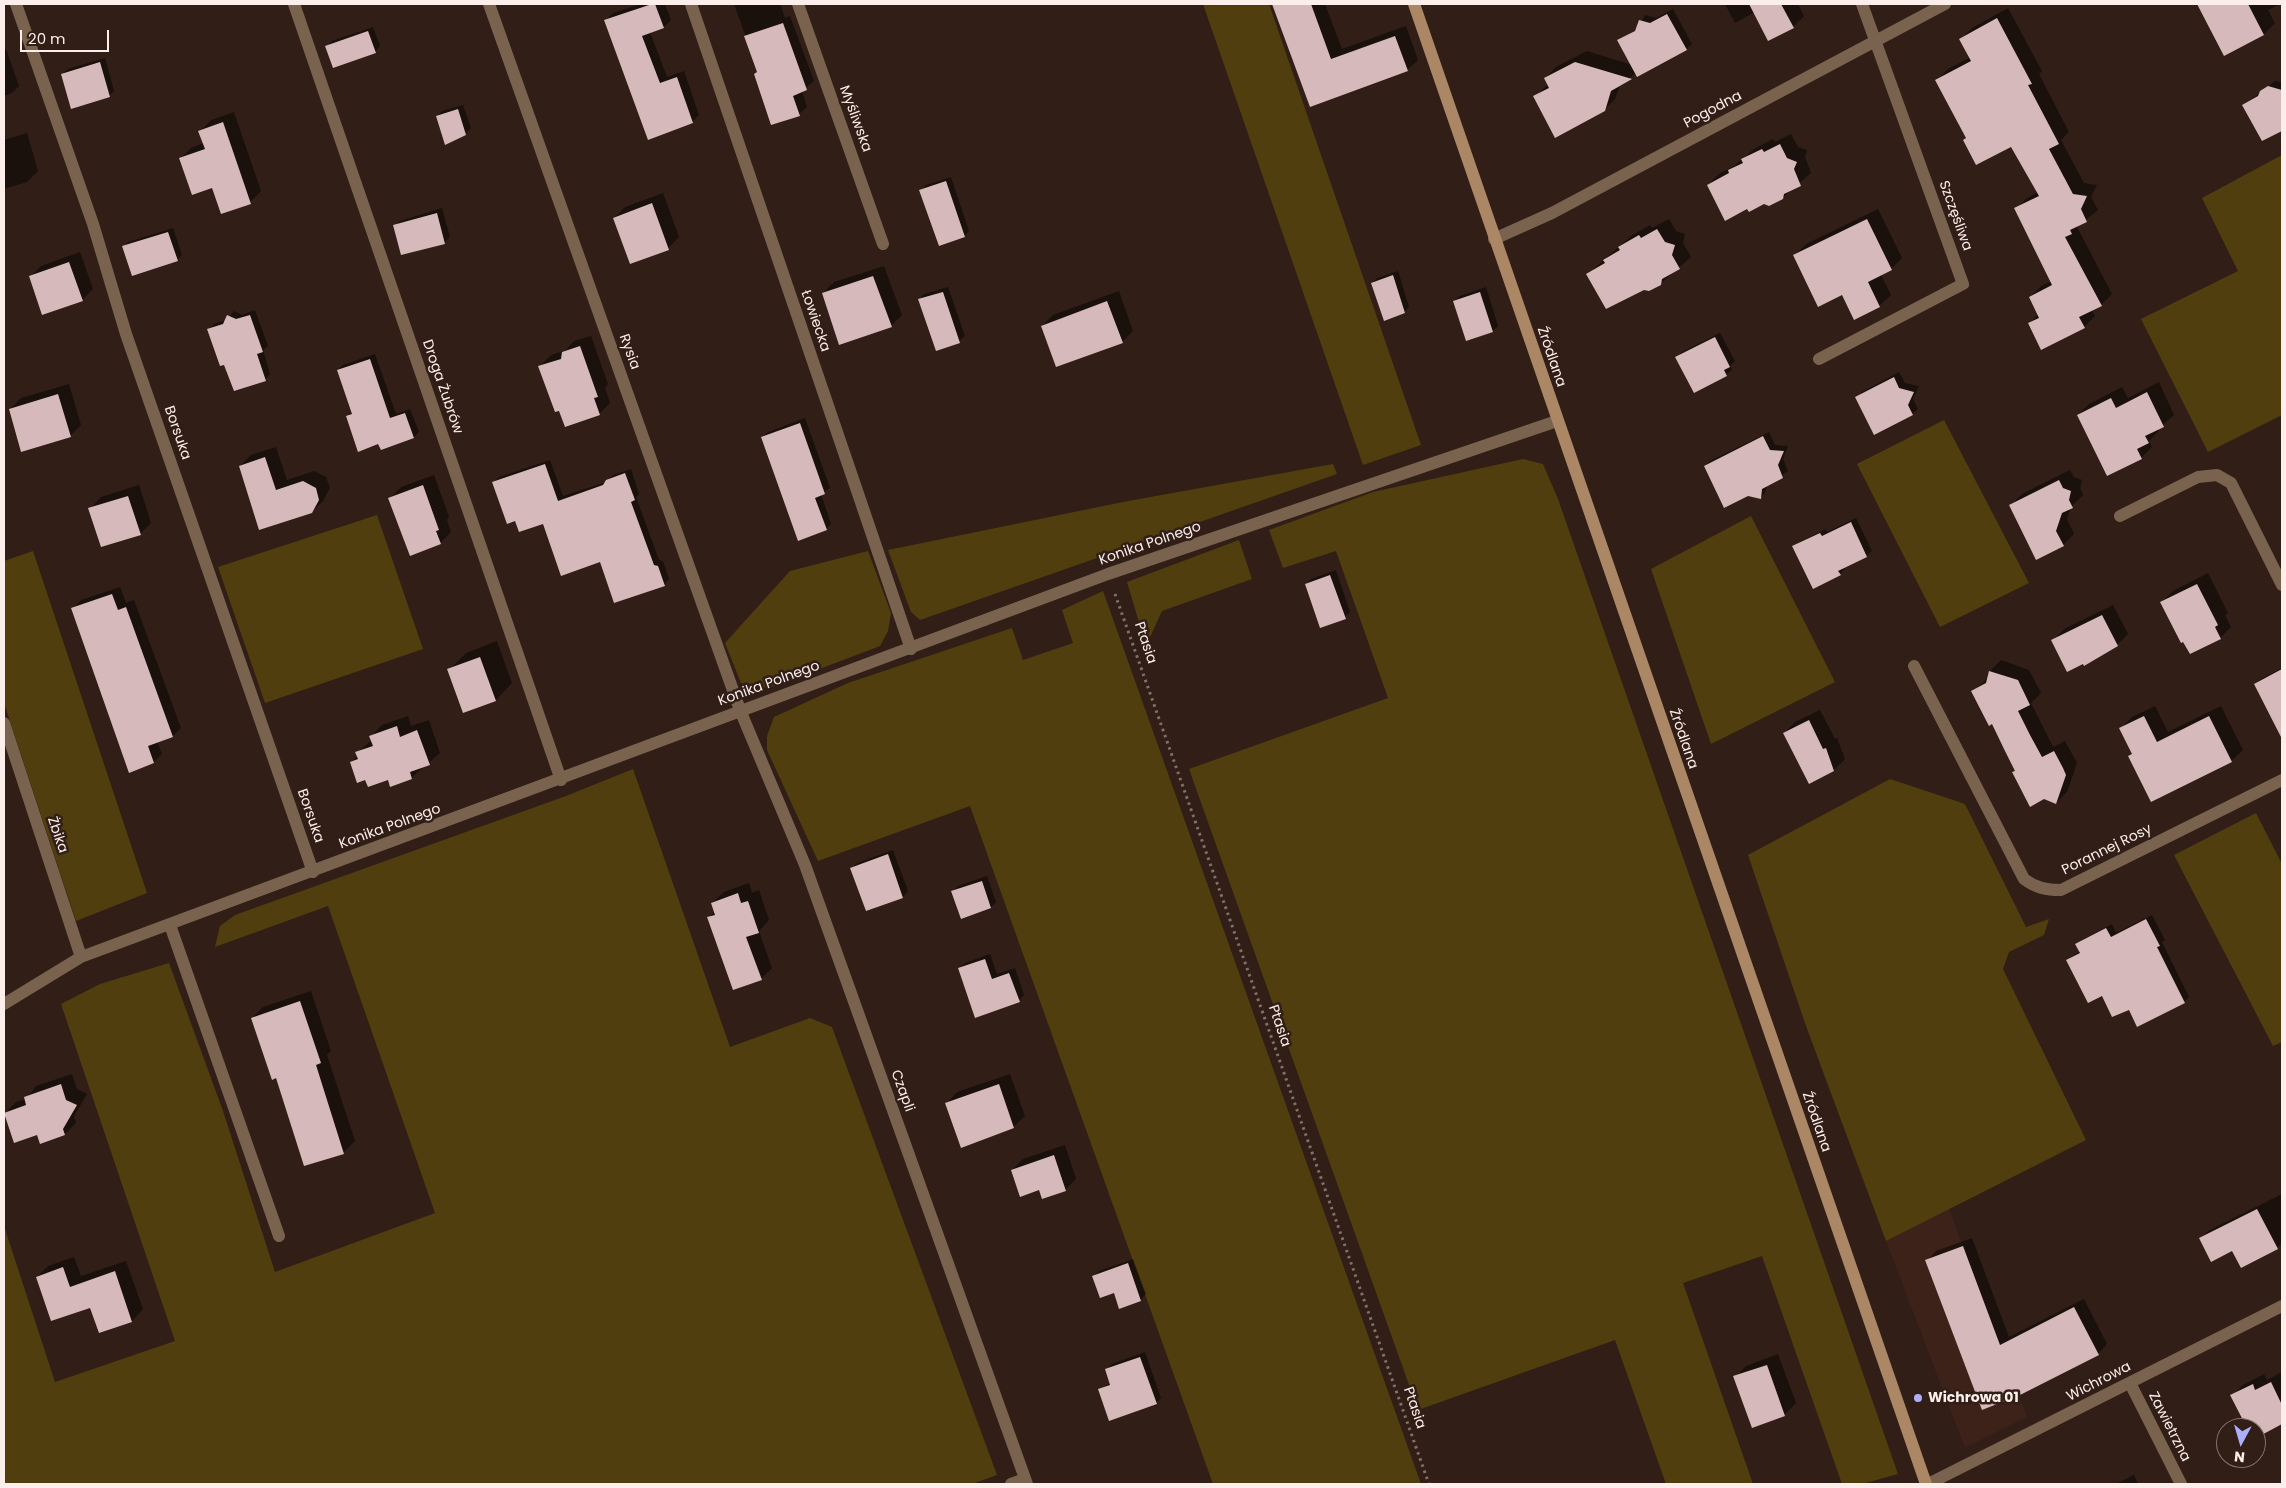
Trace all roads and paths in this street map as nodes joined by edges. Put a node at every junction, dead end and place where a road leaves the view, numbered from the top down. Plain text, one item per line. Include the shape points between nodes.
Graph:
1 (16, 4) edge
2 (294, 4) edge
3 (489, 4) edge
4 (690, 4) edge
5 (798, 4) edge
6 (1414, 4) edge
7 (1862, 4) edge
8 (1945, 4) edge
9 (1876, 40) junction
10 (1494, 239) junction
11 (883, 244) dead end
12 (1819, 360) dead end
13 (1557, 421) junction
14 (2120, 516) dead end
15 (1108, 574) junction
16 (2282, 585) edge
17 (911, 649) junction
18 (1914, 666) dead end
19 (740, 710) junction
20 (4, 723) edge
21 (561, 780) junction
22 (2282, 780) edge
23 (313, 872) junction
24 (170, 925) junction
25 (82, 957) junction
26 (4, 1004) edge
27 (279, 1236) dead end
28 (2282, 1306) edge
29 (2130, 1383) junction
30 (1026, 1482) edge
31 (1011, 1484) edge
32 (1429, 1484) edge
33 (1927, 1484) edge
34 (2181, 1484) edge

1 - 23 street, Borsuka via 93,224 126,334
2 - 21 street, Droga Żubrów
3 - 19 street, Rysia
4 - 17 street, Łowiecka
5 - 11 street, Myśliwska
6 - 10 main road, Źródlana
7 - 9 street, Szczęśliwa
8 - 9 street, Pogodna
9 - 10 street, Pogodna via 1552,213
9 - 12 street, Szczęśliwa via 1963,284
10 - 13 main road, Źródlana
13 - 15 street, Konika Polnego
13 - 33 main road, Źródlana
14 - 16 street via 2198,477 2217,475 2231,483
15 - 17 street, Konika Polnego
15 - 32 path, Ptasia
17 - 19 street, Konika Polnego
18 - 22 street, Porannej Rosy via 2024,879 2033,886 2061,890
19 - 21 street, Konika Polnego
19 - 30 street, Czapli via 805,865
20 - 25 street, Żbika
21 - 23 street, Konika Polnego
23 - 24 street, Konika Polnego
24 - 25 street, Konika Polnego
24 - 27 street
25 - 26 street, Konika Polnego
28 - 29 street, Wichrowa
29 - 33 street, Wichrowa
29 - 34 street, Zawietrzna
30 - 31 street

